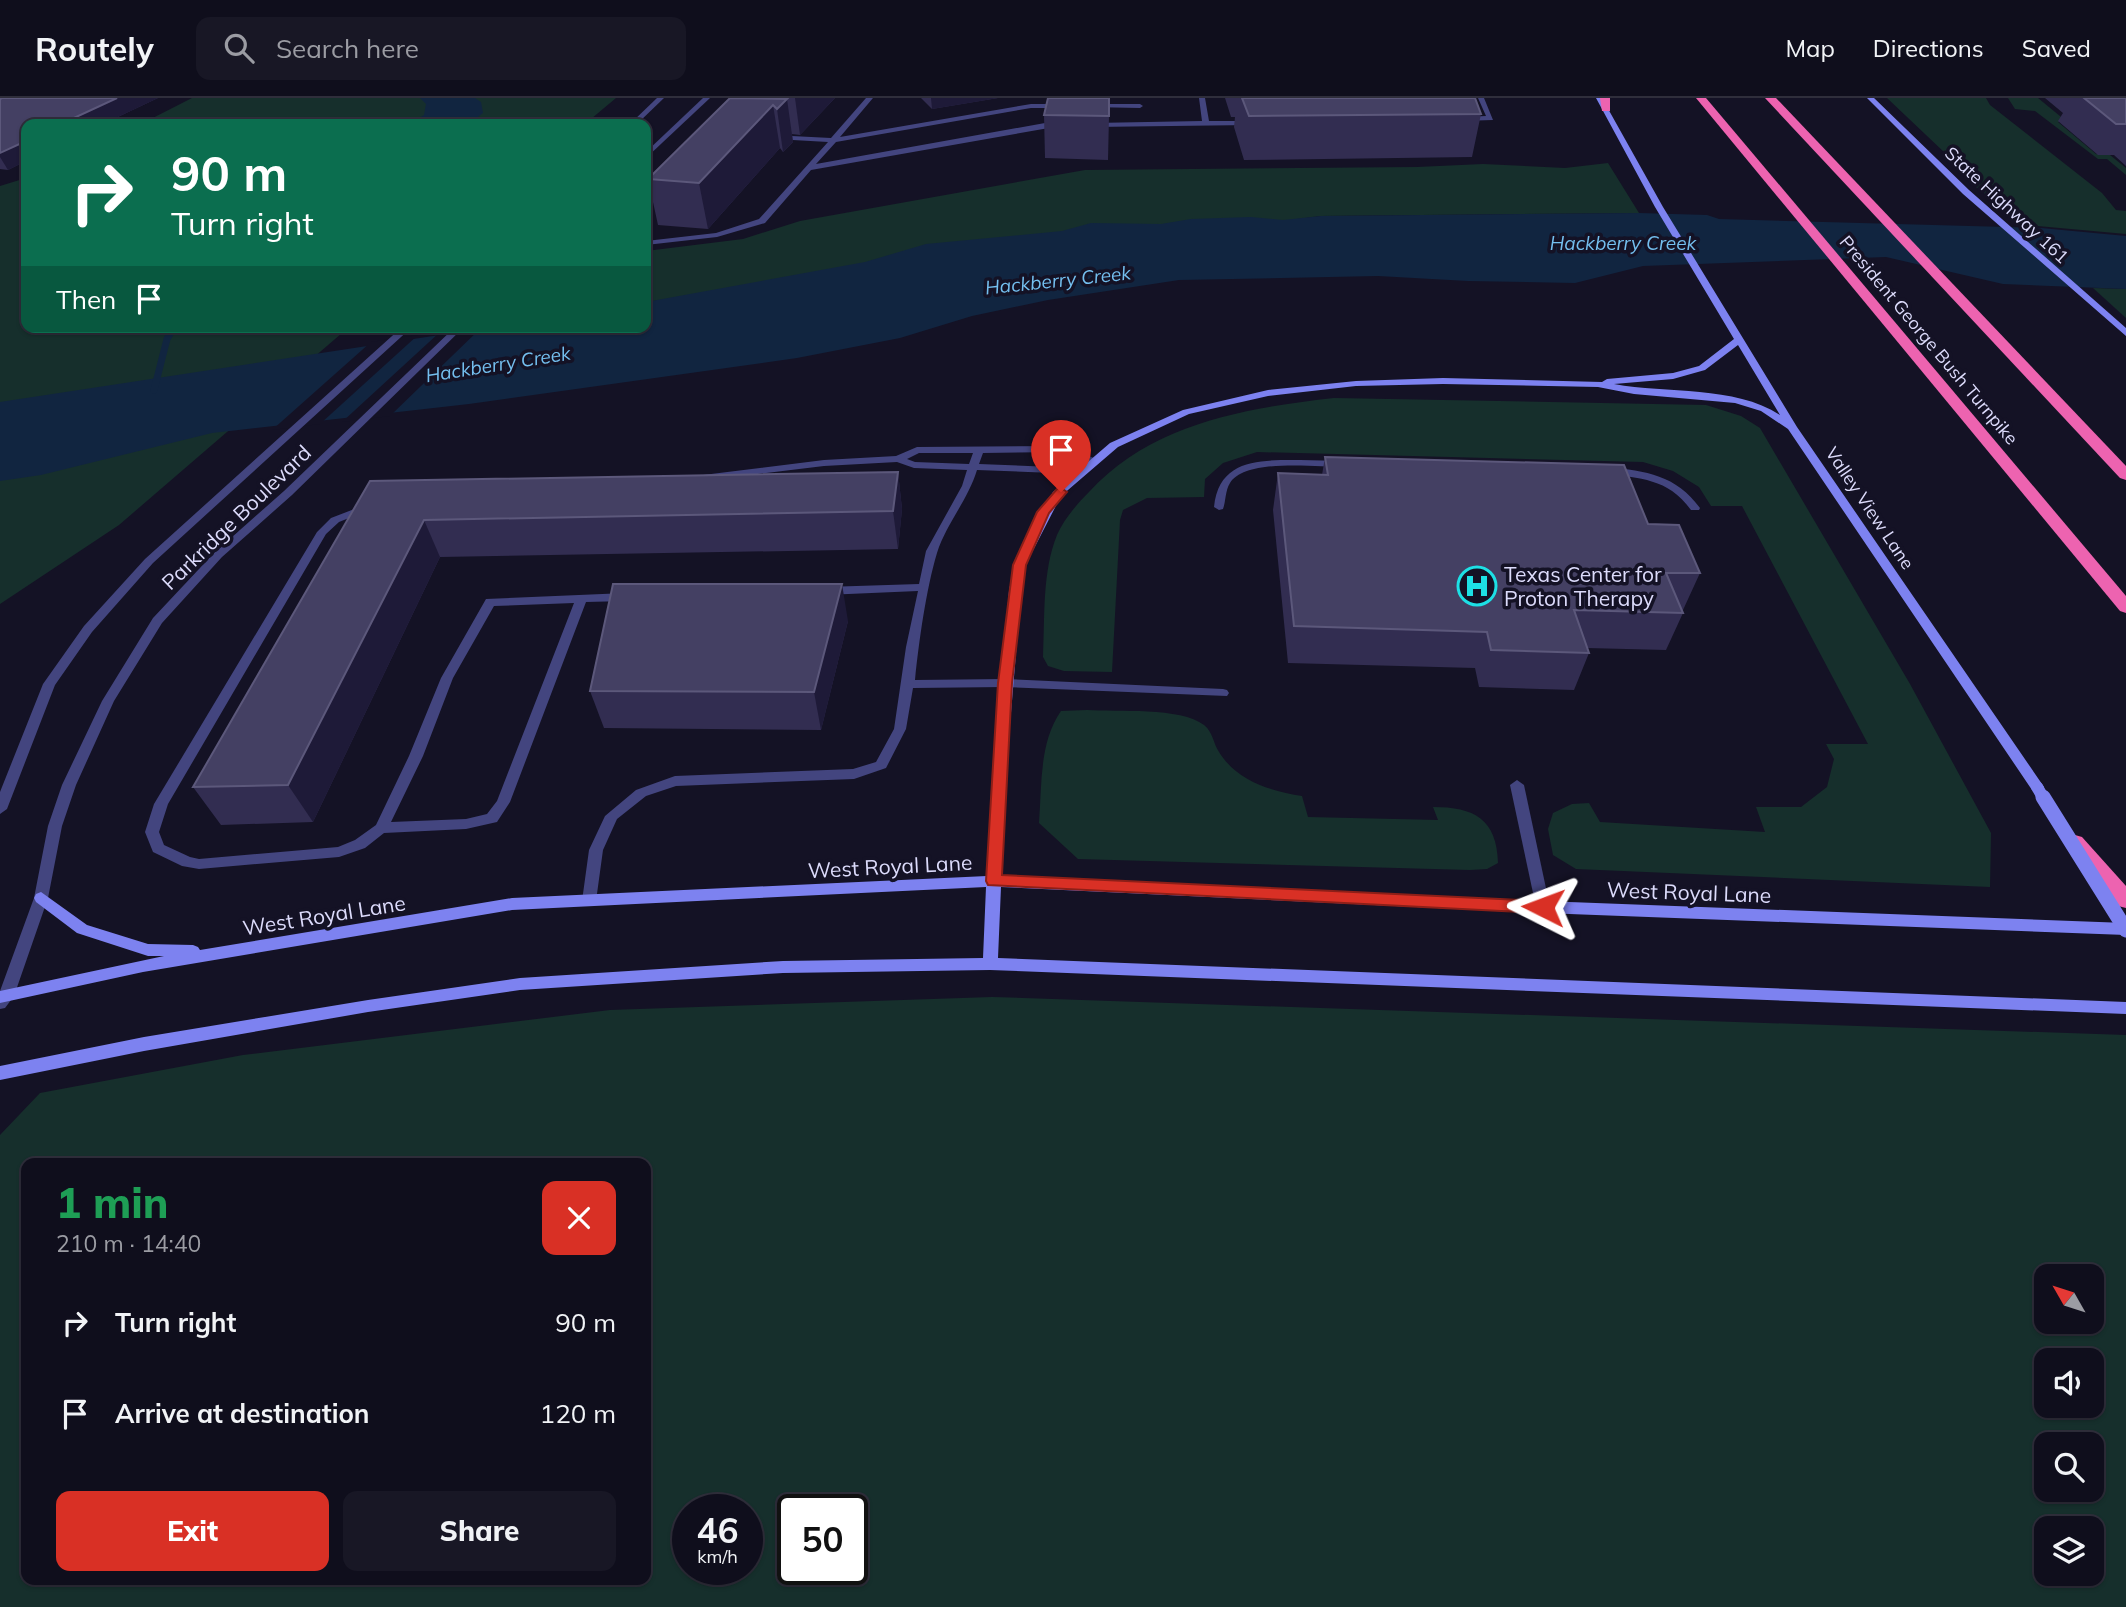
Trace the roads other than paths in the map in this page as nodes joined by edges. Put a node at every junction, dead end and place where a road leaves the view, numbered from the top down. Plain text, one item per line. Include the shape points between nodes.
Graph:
1 (661, 98) edge
2 (708, 98) edge
3 (870, 98) edge
4 (1202, 98) edge
5 (1481, 98) edge
6 (1599, 98) edge
7 (1701, 98) edge
8 (1770, 98) edge
9 (1870, 98) edge
10 (1879, 98) edge
11 (1140, 102) edge
12 (1605, 103) edge
13 (1072, 106) edge
14 (1085, 106) edge
15 (1887, 111) junction
16 (638, 119) edge
17 (1450, 119) edge
18 (1260, 123) edge
19 (1140, 124) junction
20 (1206, 124) junction
21 (1073, 125) edge
22 (1086, 125) edge
23 (769, 136) edge
24 (832, 140) junction
25 (651, 151) edge
26 (808, 168) junction
27 (651, 243) edge
28 (401, 333) edge
29 (454, 333) edge
30 (2126, 333) edge
31 (1738, 341) junction
32 (1598, 384) junction
33 (1792, 427) junction
34 (979, 449) junction
35 (898, 458) junction
36 (1093, 460) junction
37 (1355, 464) edge
38 (974, 465) junction
39 (1596, 470) edge
40 (2126, 475) edge
41 (689, 480) edge
42 (377, 504) edge
43 (1219, 507) dead end
44 (1695, 508) dead end
45 (925, 587) junction
46 (815, 591) edge
47 (636, 597) edge
48 (581, 599) junction
49 (2126, 607) edge
50 (1005, 683) junction
51 (908, 684) junction
52 (1223, 693) dead end
53 (1517, 785) dead end
54 (0, 809) edge
55 (382, 828) junction
56 (2064, 831) junction
57 (994, 881) junction
58 (41, 898) junction
59 (2126, 900) edge
60 (590, 901) junction
61 (1543, 907) junction
62 (2126, 929) edge
63 (226, 952) junction
64 (990, 964) junction
65 (2, 999) edge
66 (2126, 1008) edge
67 (0, 1073) edge

1 - 16 street
2 - 25 street
3 - 24 street
4 - 20 street
5 - 17 street via 1490,118
6 - 12 main road, Valley View Lane
7 - 49 highway, President George Bush Turnpike
8 - 40 highway
9 - 15 main road, State Highway 161
10 - 15 main road
11 - 14 street
11 - 19 street
12 - 31 main road, Valley View Lane via 1648,189
13 - 24 street via 1031,106
15 - 30 main road, State Highway 161 via 1966,192
18 - 20 street
19 - 20 street
19 - 22 street
21 - 26 street via 1045,125
23 - 24 street
24 - 26 street
26 - 27 street via 755,224 700,239
28 - 54 street, Parkridge Boulevard via 149,561 88,629 49,684
29 - 58 street, Parkridge Boulevard via 218,555 157,621 108,701 69,785
31 - 32 main road via 1702,368
31 - 33 main road, Valley View Lane
32 - 33 main road via 1736,400 1764,408
32 - 36 main road via 1356,382 1287,389 1206,405 1135,433
33 - 56 main road, Valley View Lane, bridge
34 - 35 street via 917,450
34 - 36 street via 1066,449
34 - 38 street
35 - 38 street via 914,465
35 - 41 street
36 - 38 street via 1053,470
36 - 50 main road via 1043,512 1020,565
37 - 43 street via 1246,467 1230,475
38 - 45 street via 932,551
39 - 44 street via 1667,482 1686,493
42 - 55 street via 343,516 322,532 161,804 152,832 158,848 199,864 339,852
45 - 46 street
45 - 51 street
47 - 48 street
48 - 55 street via 490,602 447,678
48 - 55 street via 503,802 492,818 466,824
50 - 51 street
50 - 52 street
50 - 57 main road
51 - 60 street via 900,729 881,765 854,774 675,781 641,793 612,816 596,850
53 - 61 street
56 - 59 highway, bridge
56 - 62 main road, Valley View Lane, bridge
57 - 60 main road, West Royal Lane
57 - 61 main road, West Royal Lane
57 - 64 main road
58 - 63 main road via 82,929 148,950
58 - 65 street, Parkridge Boulevard
60 - 63 main road, West Royal Lane via 512,904
61 - 62 main road, West Royal Lane
63 - 65 main road, West Royal Lane
64 - 66 main road
64 - 67 main road via 783,967 520,984 144,1044

